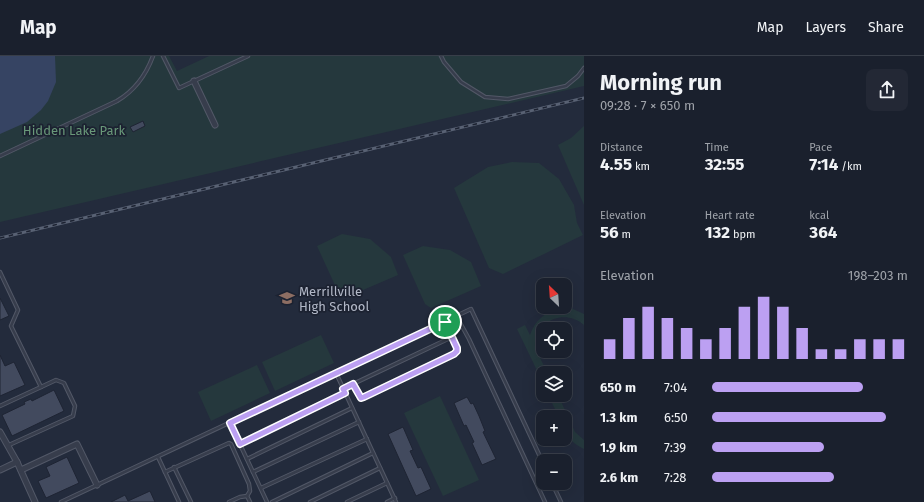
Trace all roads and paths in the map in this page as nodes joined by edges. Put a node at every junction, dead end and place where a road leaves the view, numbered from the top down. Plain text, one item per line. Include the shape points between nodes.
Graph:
1 (152, 56) edge
2 (163, 56) edge
3 (248, 56) edge
4 (441, 56) edge
5 (584, 68) edge
6 (194, 81) junction
7 (215, 125) dead end
8 (0, 156) edge
9 (0, 272) edge
10 (5, 283) junction
11 (0, 285) edge
12 (457, 317) junction
13 (445, 322) junction
14 (452, 338) junction
15 (336, 374) junction
16 (353, 384) junction
17 (41, 387) junction
18 (343, 389) junction
19 (345, 393) junction
20 (0, 406) edge
21 (352, 408) junction
22 (358, 422) junction
23 (230, 423) junction
24 (0, 432) edge
25 (237, 439) junction
26 (367, 439) junction
27 (229, 443) junction
28 (240, 444) junction
29 (8, 446) junction
30 (373, 453) junction
31 (538, 454) edge
32 (158, 457) junction
33 (247, 459) junction
34 (17, 462) junction
35 (174, 467) junction
36 (380, 468) junction
37 (0, 470) edge
38 (21, 470) junction
39 (165, 472) junction
40 (253, 472) junction
41 (387, 483) junction
42 (96, 485) junction
43 (261, 488) junction
44 (555, 490) edge
45 (247, 496) junction
46 (395, 498) junction
47 (35, 502) edge
48 (61, 502) edge
49 (179, 502) edge
50 (191, 502) edge
51 (229, 502) edge
52 (250, 502) edge
53 (267, 502) edge
54 (272, 502) edge
55 (310, 502) edge
56 (347, 502) edge
57 (387, 502) edge
58 (396, 502) edge
59 (545, 502) edge
60 (561, 502) edge

1 - 8 lane via 144,75 125,96
2 - 6 lane via 179,88
3 - 6 lane
4 - 5 lane via 461,82 485,97 508,99 566,86
6 - 7 street
9 - 10 lane
10 - 11 lane
10 - 17 lane via 18,310 11,326
12 - 13 lane
12 - 31 lane via 472,310
12 - 59 lane
13 - 14 lane
13 - 15 lane
14 - 16 lane
14 - 16 lane via 457,348 454,354 364,397 361,398
15 - 18 lane
15 - 23 lane
16 - 18 lane
17 - 20 lane
17 - 29 lane via 56,380 64,382 75,406 73,416
18 - 19 lane
19 - 21 lane
19 - 28 lane
21 - 22 lane
21 - 33 lane
22 - 26 lane
22 - 40 lane
23 - 25 lane
23 - 32 lane
24 - 29 street
25 - 27 lane
25 - 28 lane
26 - 30 lane
26 - 43 lane
27 - 35 lane
27 - 45 lane via 249,484 250,491
28 - 33 lane
29 - 34 street
30 - 36 lane
30 - 54 lane
32 - 39 lane
32 - 42 lane
33 - 40 lane
34 - 37 street
34 - 38 street
35 - 39 lane
35 - 50 lane
36 - 41 lane
36 - 55 lane
38 - 42 street via 77,444
38 - 47 street
39 - 49 lane
40 - 43 lane
41 - 46 lane
41 - 56 lane
42 - 48 lane
43 - 53 lane
44 - 60 lane
45 - 51 lane
45 - 52 lane
46 - 57 lane
46 - 58 lane

